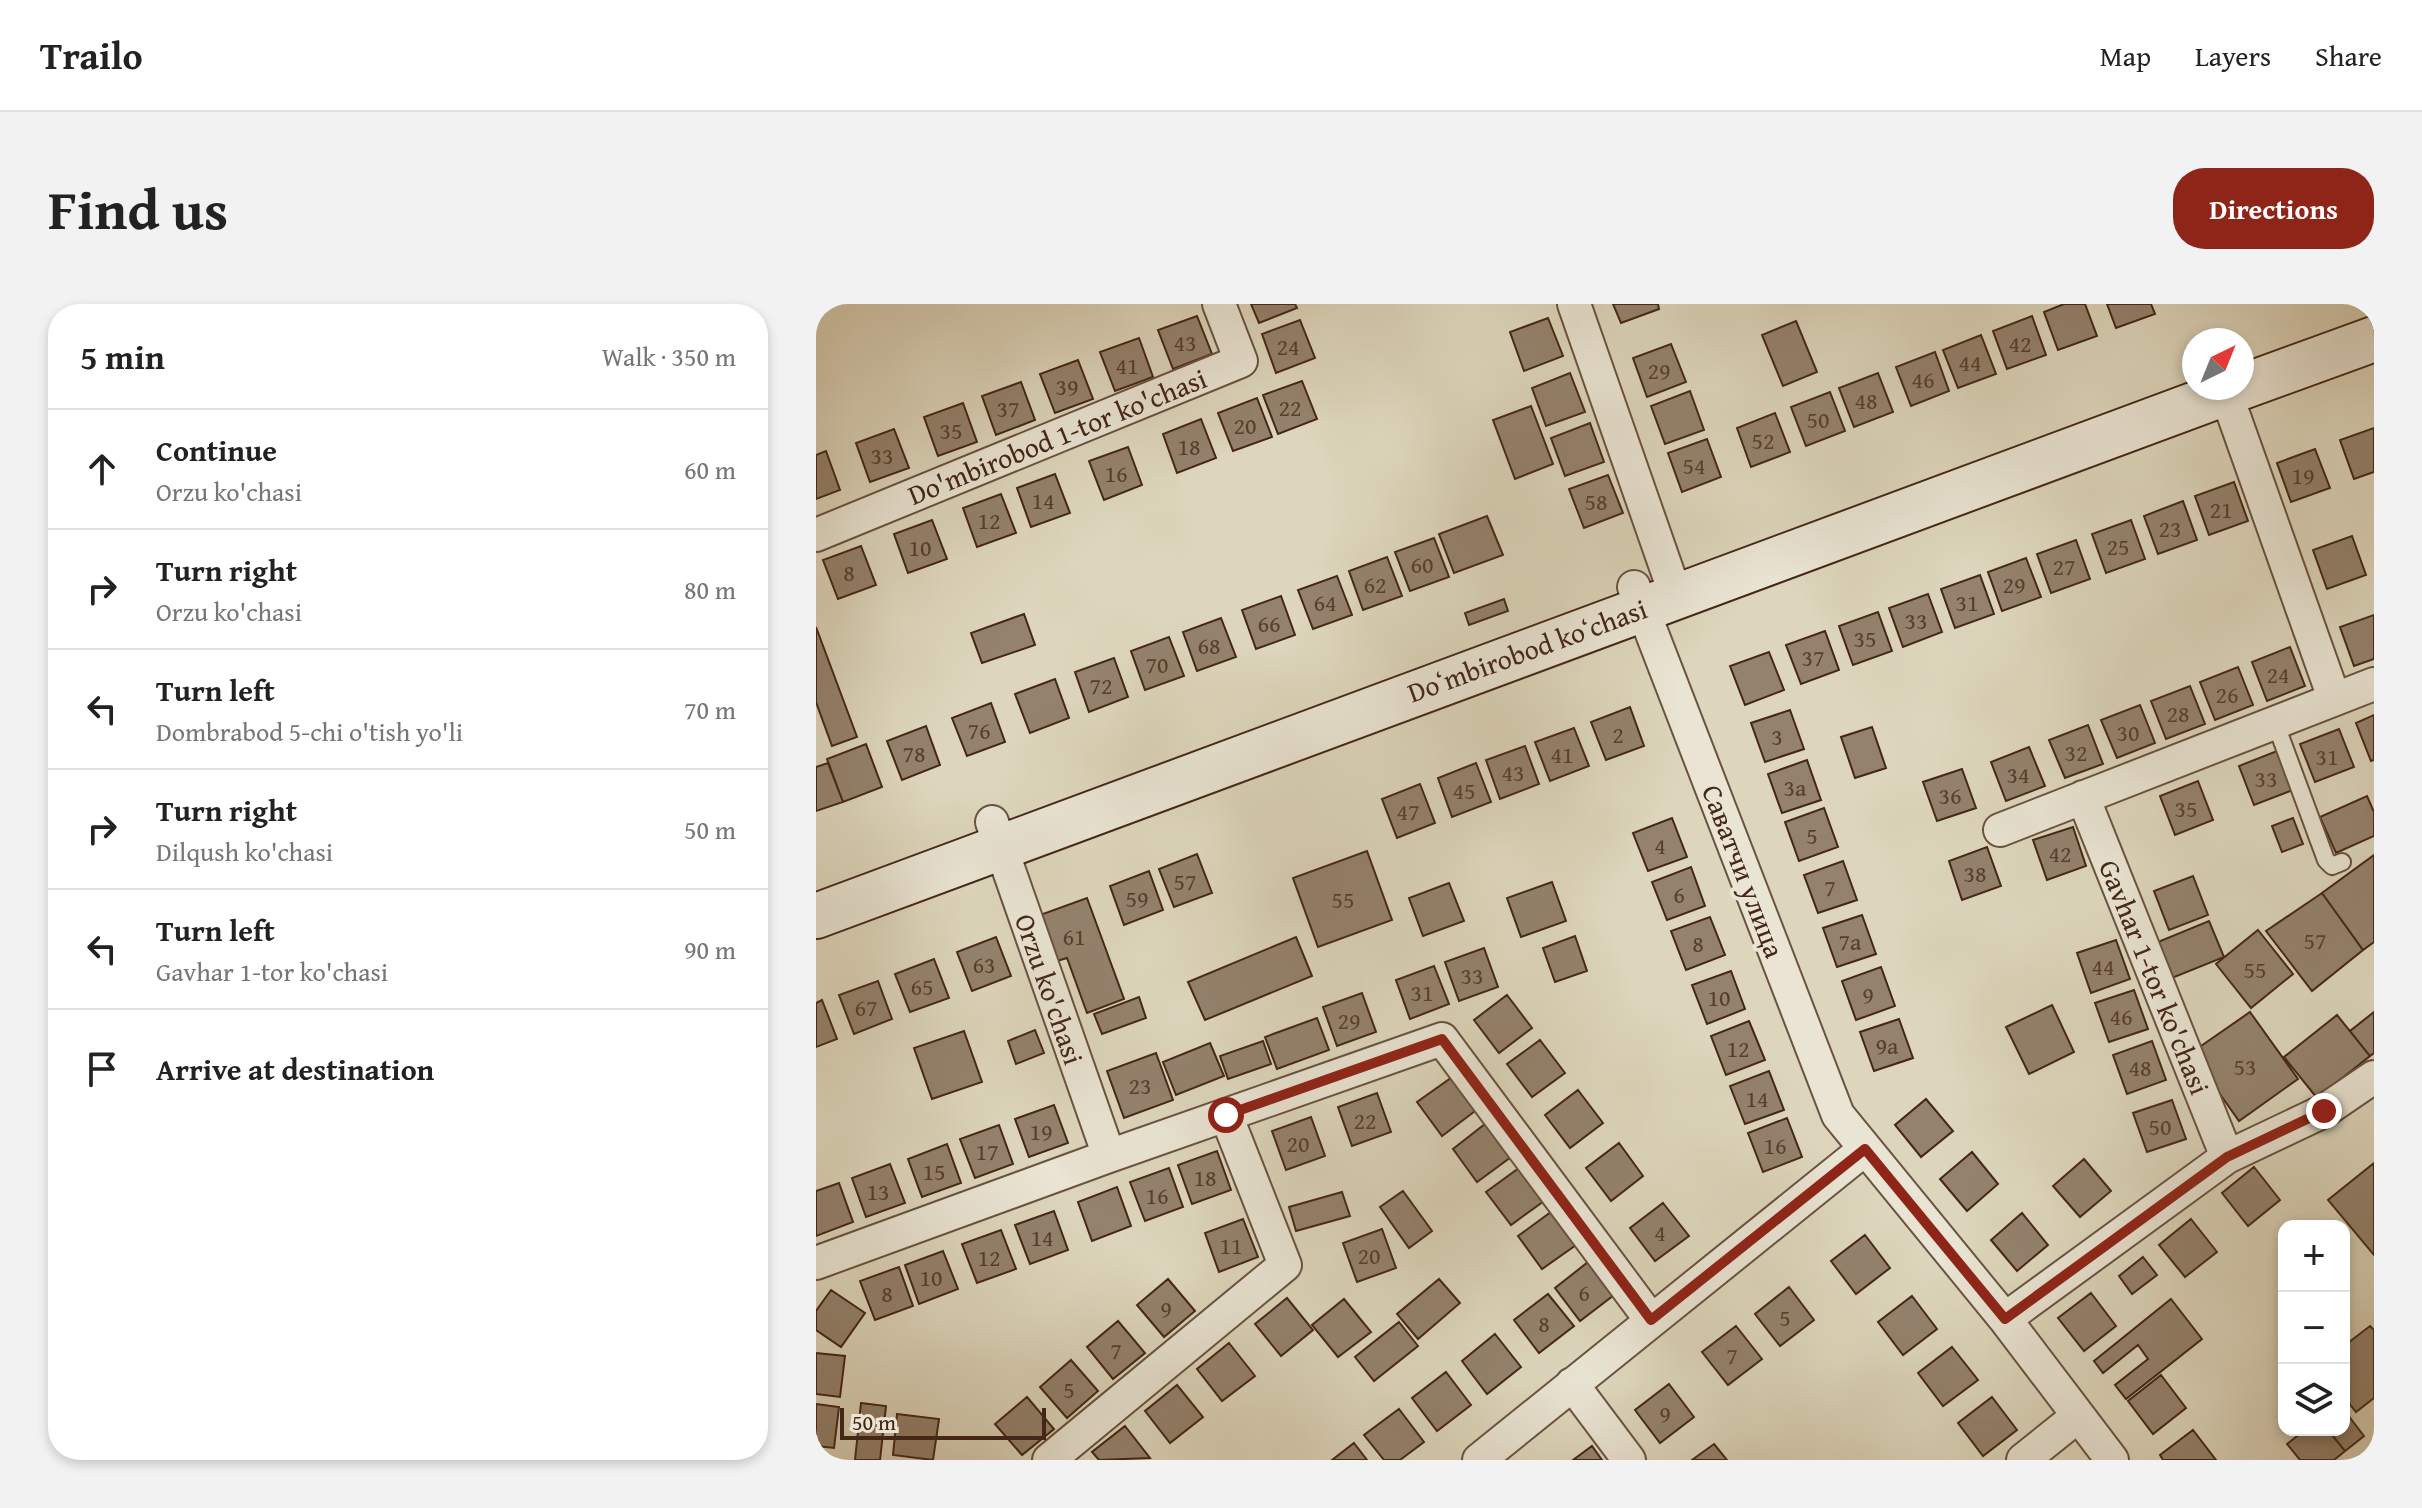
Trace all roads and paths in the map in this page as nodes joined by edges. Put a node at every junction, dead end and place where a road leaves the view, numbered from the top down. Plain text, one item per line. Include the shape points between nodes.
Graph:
1 (1219, 304) edge
2 (1574, 304) edge
3 (2374, 315) edge
4 (2374, 339) edge
5 (2254, 371) edge
6 (2254, 375) edge
7 (2182, 400) edge
8 (2234, 400) edge
9 (816, 535) edge
10 (1655, 591) junction
11 (2374, 684) edge
12 (2334, 698) junction
13 (2275, 722) junction
14 (2083, 797) junction
15 (2000, 830) dead end
16 (997, 834) junction
17 (2342, 862) dead end
18 (816, 890) edge
19 (816, 916) edge
20 (2374, 1077) edge
21 (1226, 1115) junction
22 (1865, 1149) junction
23 (1109, 1156) junction
24 (2227, 1157) junction
25 (816, 1263) edge
26 (2005, 1319) junction
27 (1651, 1320) junction
28 (1572, 1384) junction
29 (2078, 1416) junction
30 (1049, 1460) edge
31 (1479, 1460) edge
32 (1629, 1460) edge
33 (2023, 1460) edge
34 (2112, 1460) edge

1 - 9 street, Do'mbirobod 1-tor ko'chasi via 1241,361
2 - 10 street, Саватчи улица
3 - 5 main road, Doʻmbirobod koʻchasi
4 - 6 main road, Doʻmbirobod koʻchasi
7 - 10 main road, Doʻmbirobod koʻchasi
8 - 12 street
10 - 16 main road, Doʻmbirobod koʻchasi
10 - 22 street, Саватчи улица via 1838,1115
11 - 12 street
12 - 13 street
13 - 14 street
13 - 17 lane via 2326,860 2332,866
14 - 15 street
14 - 24 street, Gavhar 1-tor ko'chasi
16 - 18 main road, Doʻmbirobod koʻchasi
16 - 19 main road, Doʻmbirobod koʻchasi
16 - 23 street, Orzu ko'chasi
20 - 24 street via 2324,1111
21 - 23 street
21 - 27 street via 1442,1039
21 - 30 street via 1285,1265
22 - 26 street, Саватчи улица
22 - 27 street
23 - 25 street
24 - 26 street
26 - 29 street, Саватчи улица
27 - 28 street
28 - 31 street
28 - 32 street
29 - 33 street
29 - 34 street, Саватчи улица

